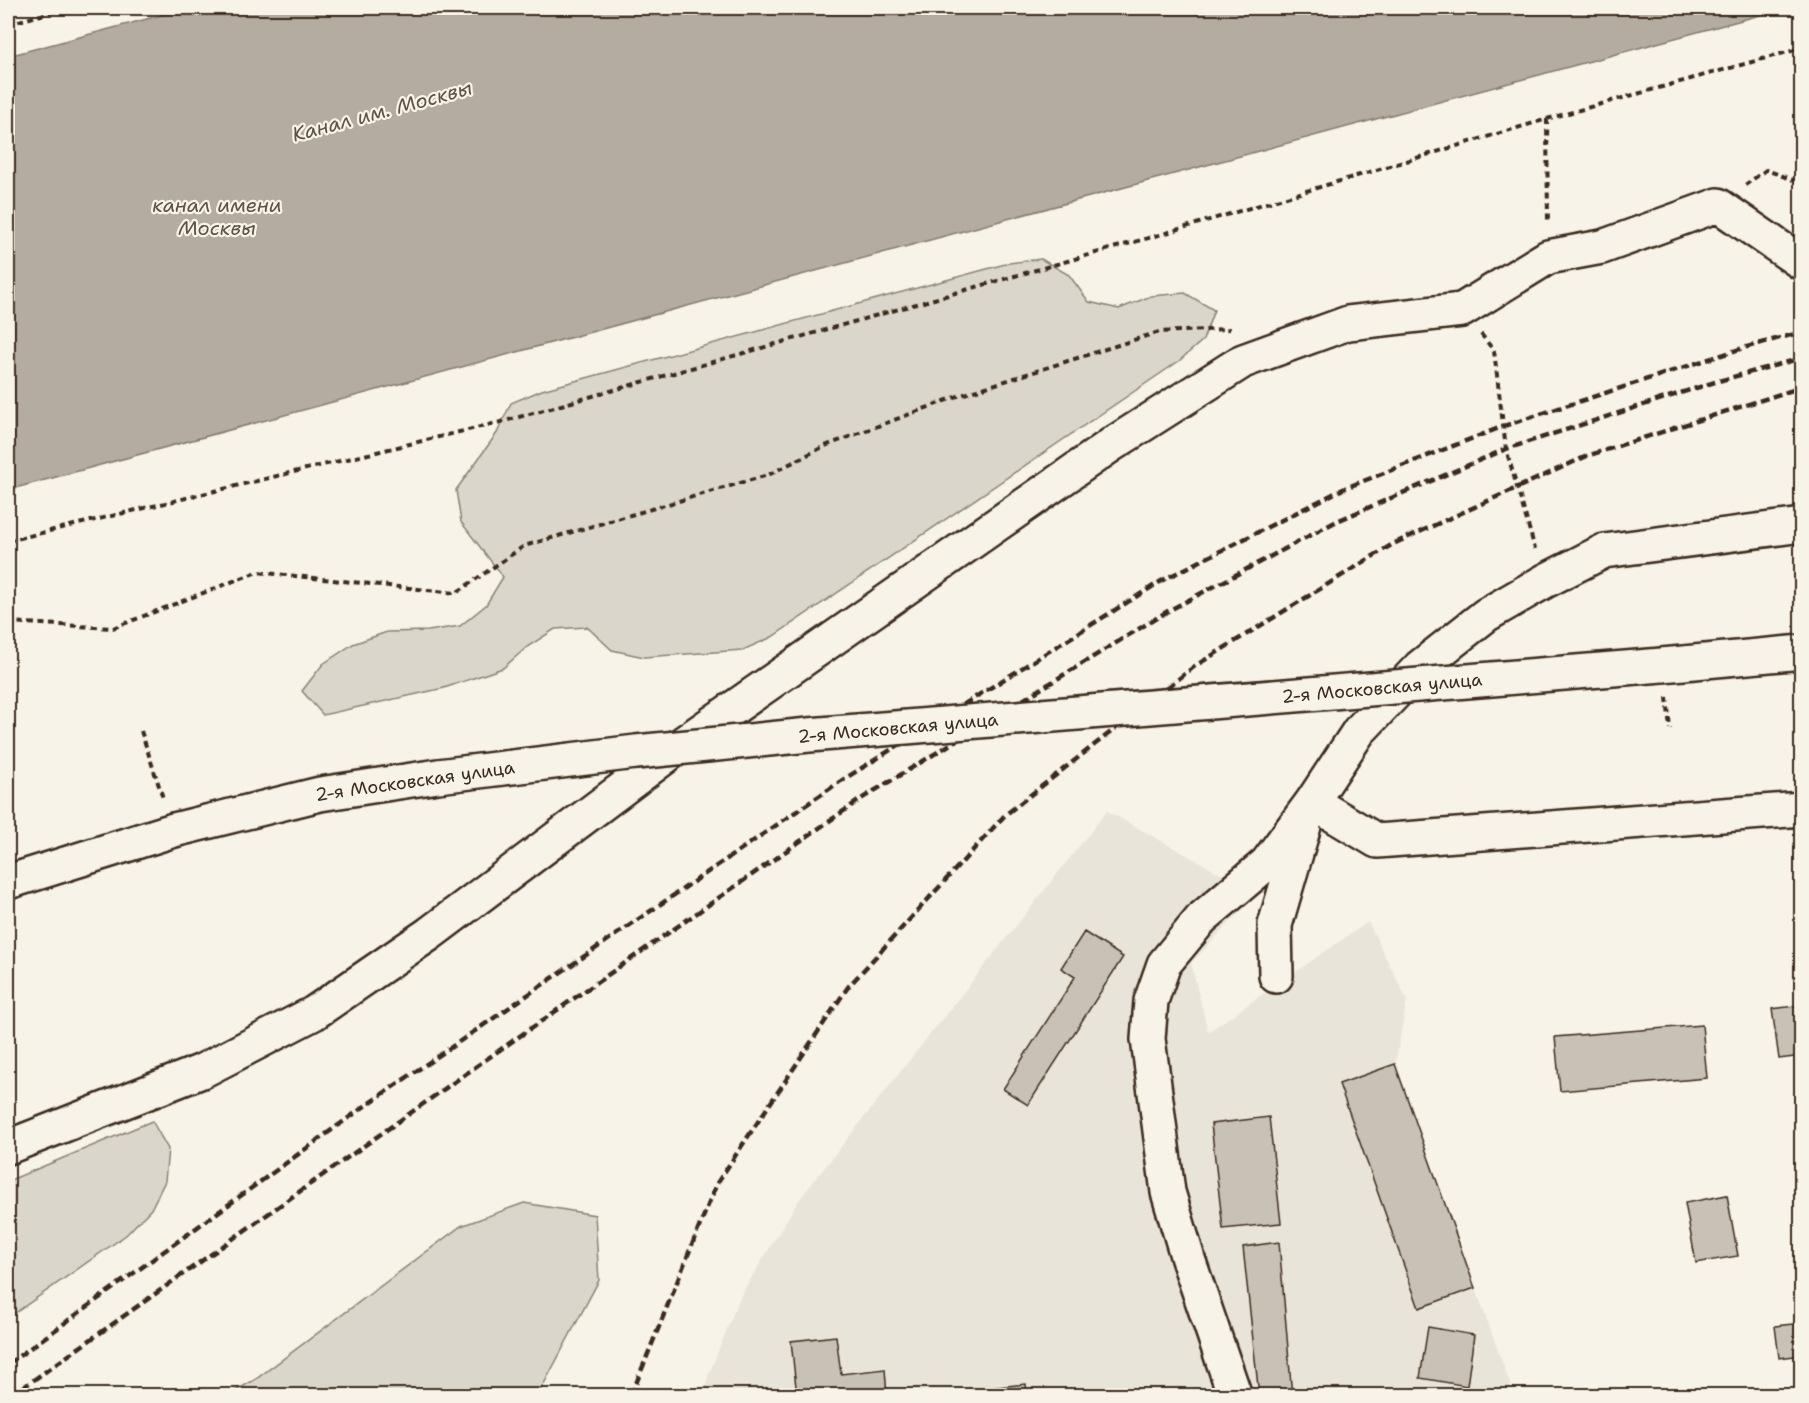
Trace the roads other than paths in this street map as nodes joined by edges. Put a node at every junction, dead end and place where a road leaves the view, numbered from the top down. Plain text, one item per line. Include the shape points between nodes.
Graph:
1 (1802, 263) edge
2 (1802, 525) edge
3 (1802, 652) edge
4 (1312, 802) junction
5 (1802, 809) edge
6 (8, 882) edge
7 (1276, 976) dead end
8 (8, 1147) edge
9 (1235, 1395) edge

1 - 8 street via 1718,205 1602,247 1548,257 1462,310 1348,323 1243,361 1111,445 682,744 429,934 314,1013 202,1071
2 - 4 street via 1604,551 1545,581 1486,615 1420,667 1359,731
3 - 6 street, 2-я Московская улица, bridge via 1664,678 809,735 438,776 320,794 174,831
4 - 5 street via 1377,841
4 - 7 street via 1275,925
4 - 9 street via 1267,862 1202,918 1164,964 1151,1001 1148,1039 1168,1192

